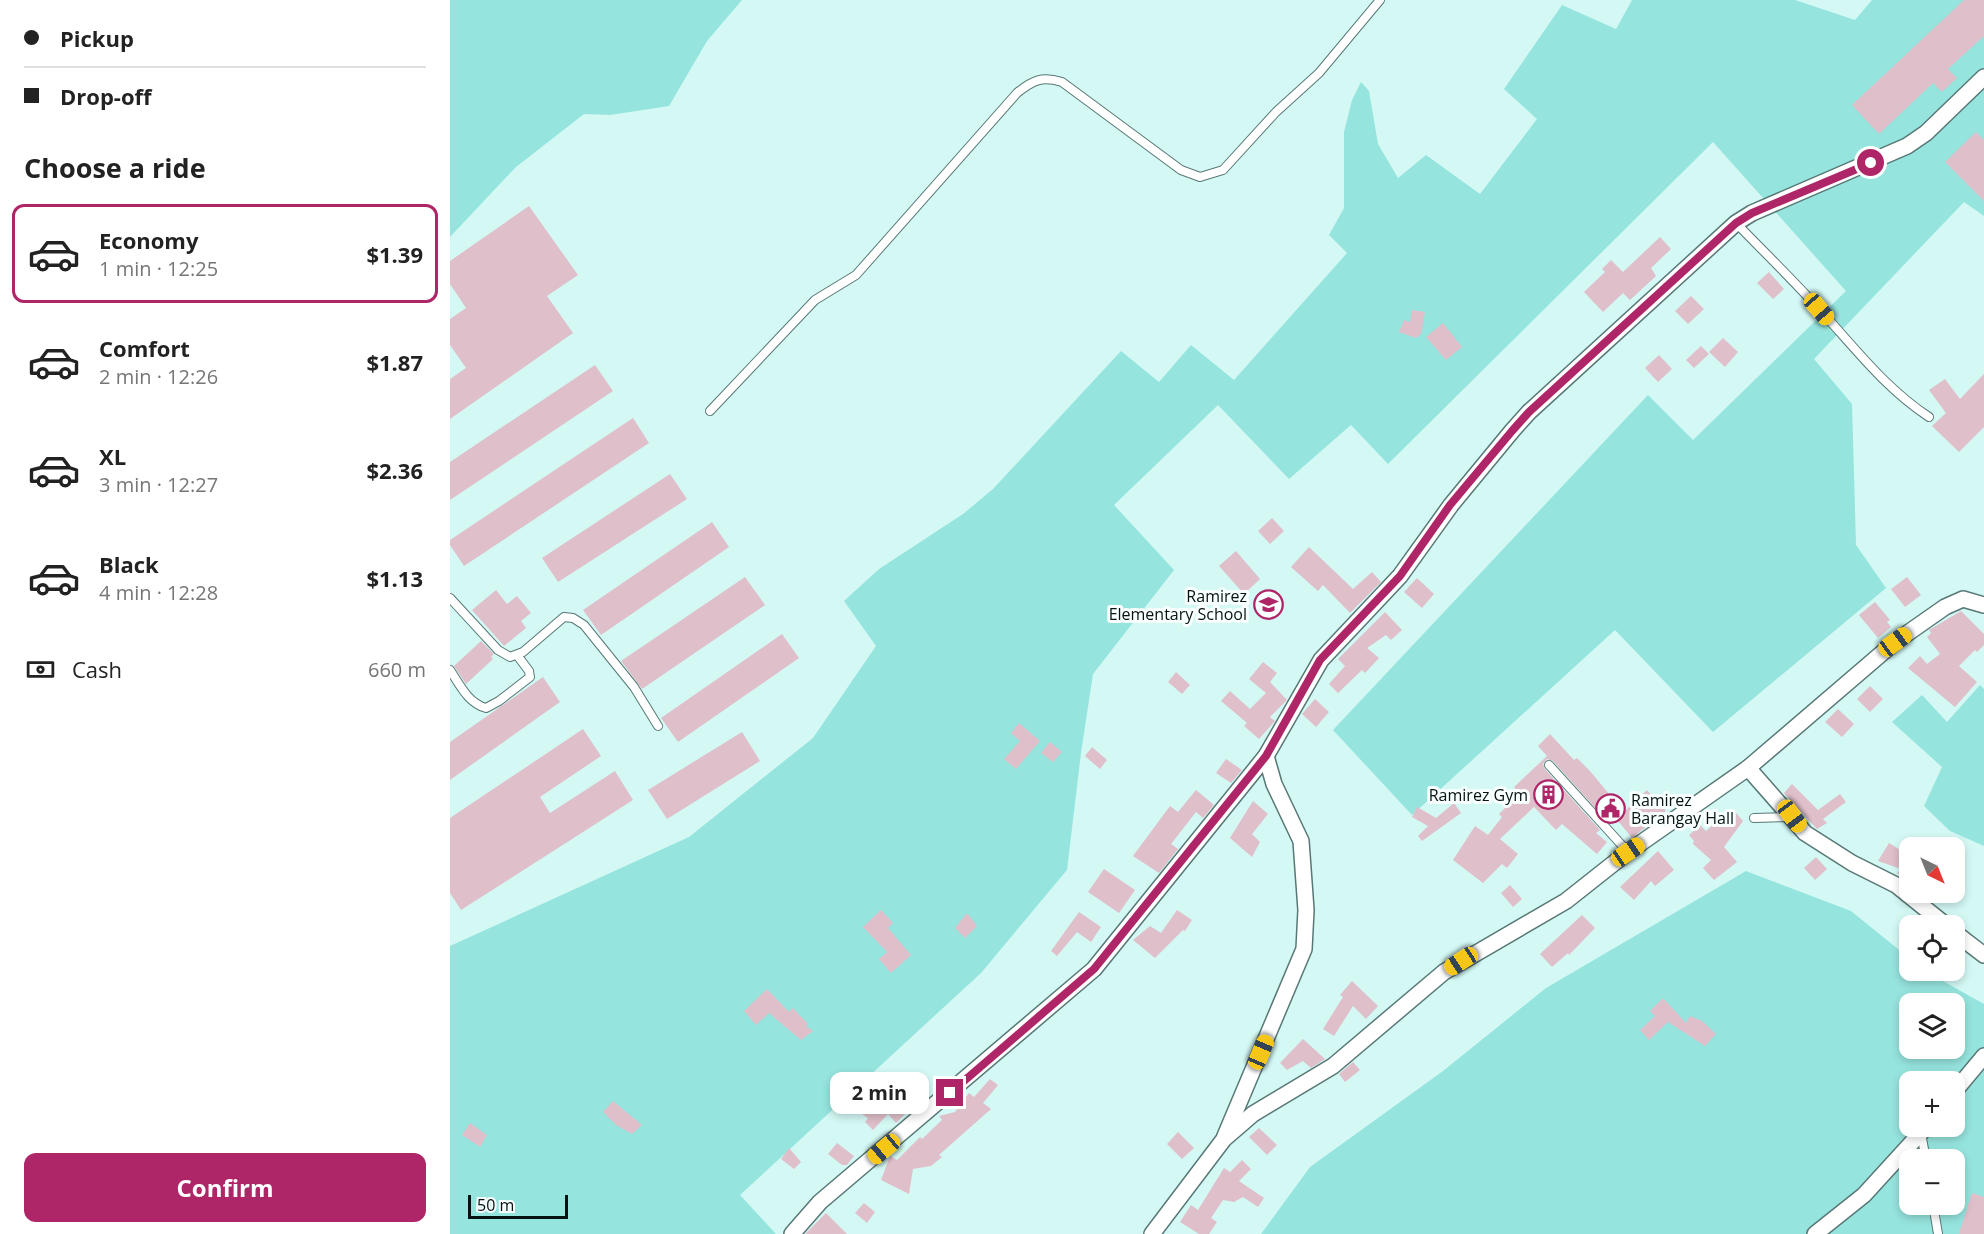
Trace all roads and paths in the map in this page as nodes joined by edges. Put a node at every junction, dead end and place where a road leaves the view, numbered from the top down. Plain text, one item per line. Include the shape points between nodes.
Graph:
1 (1380, 0) edge
2 (1984, 77) edge
3 (1736, 223) junction
4 (710, 411) dead end
5 (1929, 417) dead end
6 (450, 598) edge
7 (1984, 605) edge
8 (518, 655) junction
9 (450, 670) edge
10 (658, 726) dead end
11 (1266, 756) junction
12 (1549, 765) dead end
13 (1748, 768) junction
14 (1792, 816) junction
15 (1754, 818) dead end
16 (1628, 852) junction
17 (1933, 915) edge
18 (1965, 940) edge
19 (1984, 955) edge
20 (1984, 1056) edge
21 (1965, 1079) edge
22 (1918, 1137) edge
23 (1224, 1139) junction
24 (1935, 1215) edge
25 (1155, 1233) edge
26 (792, 1234) edge
27 (1815, 1234) edge
28 (1938, 1234) edge

1 - 4 lane via 1319,73 1276,112 1223,170 1211,176 1200,177 1181,170 1062,82 1034,80 1017,93 856,275 814,300
2 - 3 street via 1907,146
3 - 5 lane via 1882,380 1902,400
3 - 11 street via 1512,431 1450,505 1400,576 1320,660
6 - 8 lane via 505,656
7 - 13 street via 1963,599 1945,606 1895,642
8 - 9 lane via 530,677 486,708 469,698
8 - 10 lane via 564,617 573,618 584,625 634,687
11 - 23 street via 1274,784 1301,841 1306,910 1304,949
11 - 26 street via 1094,969 820,1202
12 - 16 lane
13 - 14 street
13 - 16 street
14 - 15 lane
14 - 17 street via 1805,833 1896,885
16 - 23 street via 1566,902 1444,972 1333,1066 1253,1114
18 - 19 street
20 - 21 street
22 - 27 street via 1864,1195
23 - 25 street
24 - 28 lane

